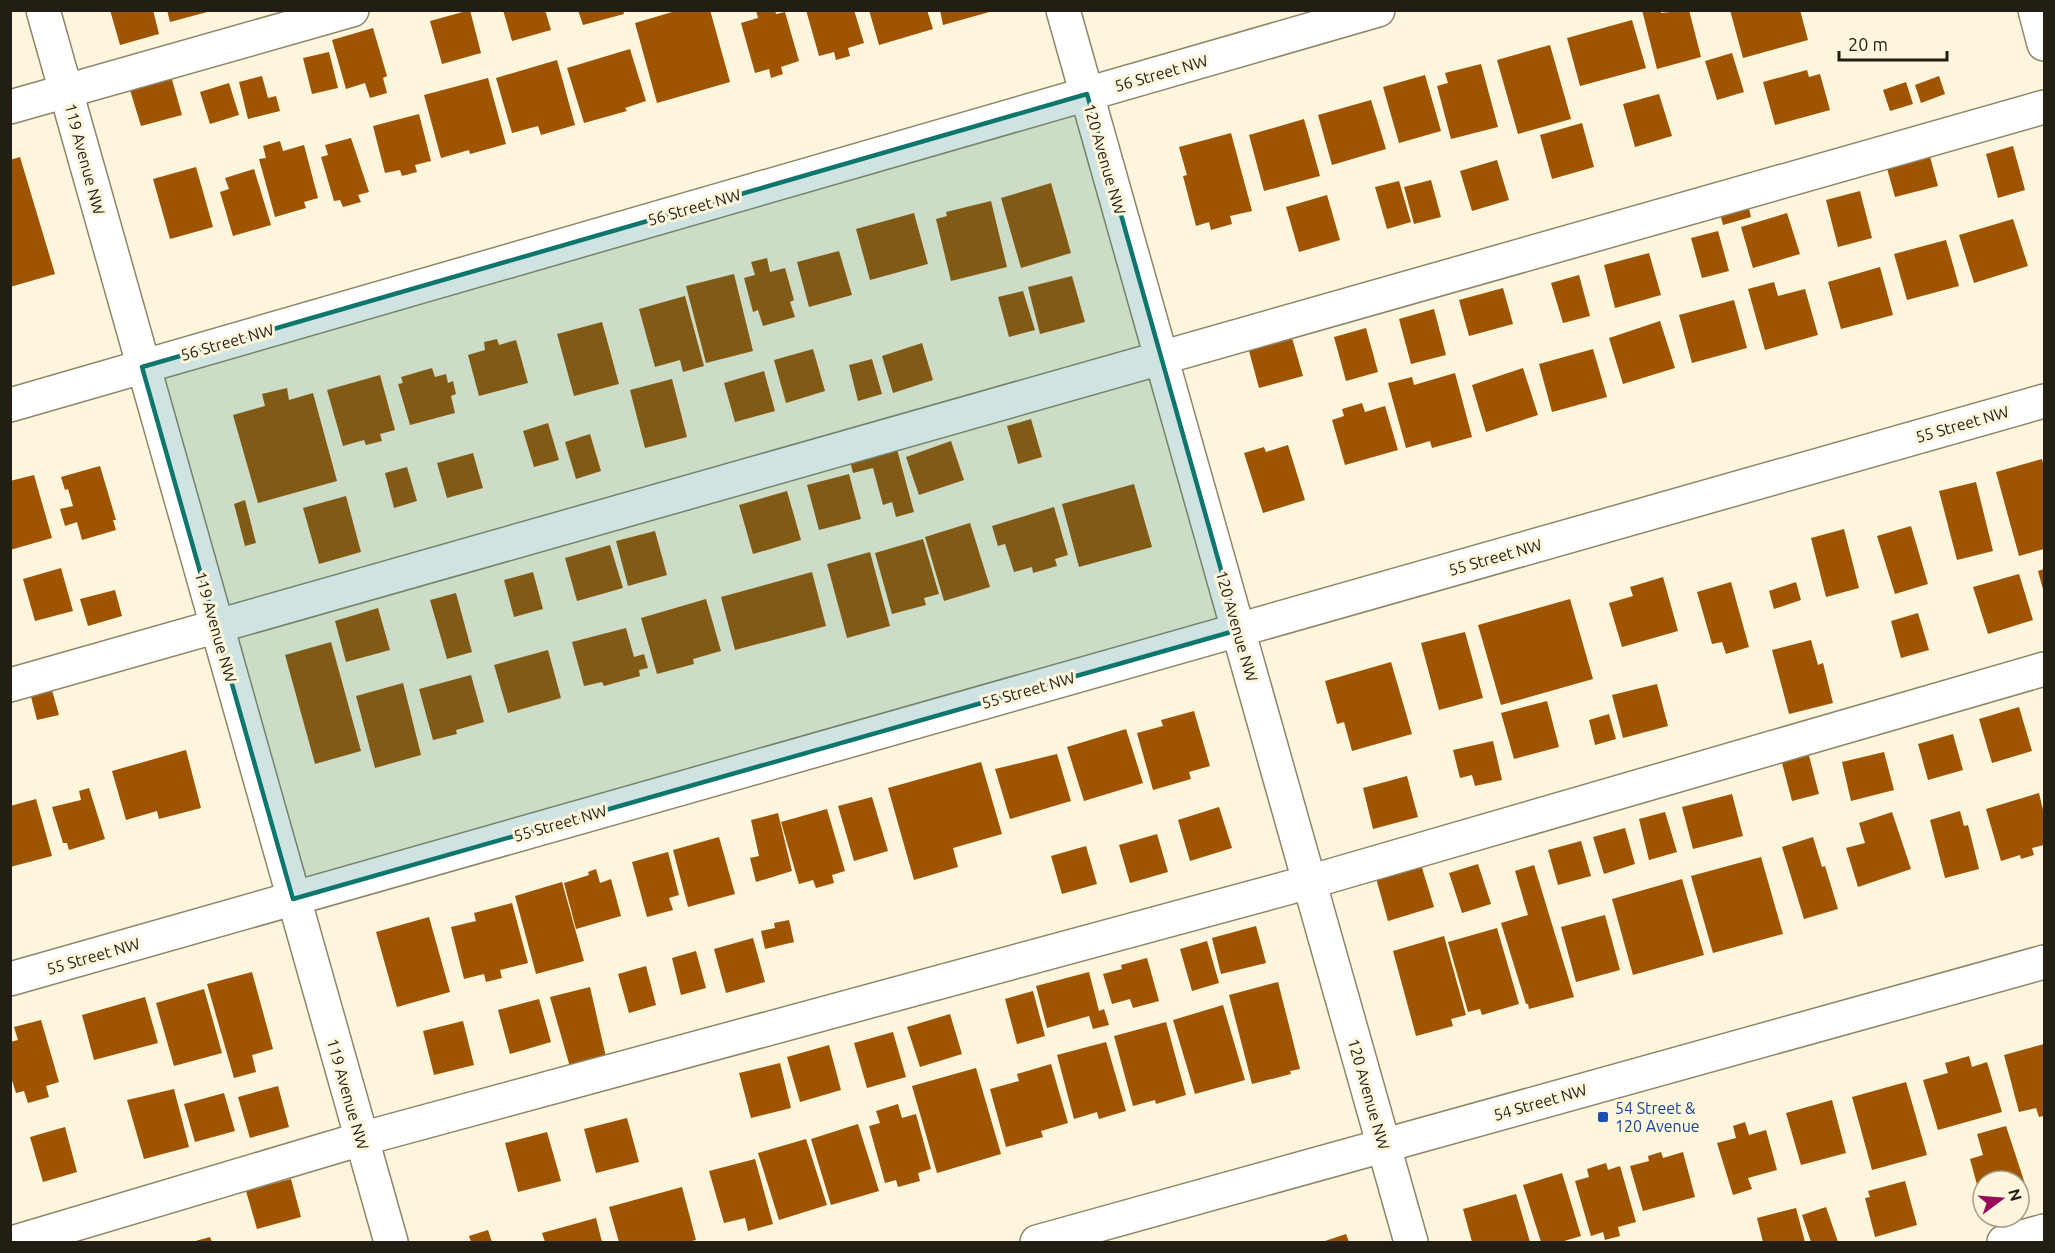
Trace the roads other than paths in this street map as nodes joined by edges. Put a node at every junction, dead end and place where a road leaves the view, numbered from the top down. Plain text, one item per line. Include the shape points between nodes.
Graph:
1 (43, 10) edge
2 (352, 10) edge
3 (1063, 10) edge
4 (1378, 10) edge
5 (2035, 10) edge
6 (2044, 44) edge
7 (66, 90) junction
8 (1086, 94) junction
9 (10, 107) edge
10 (2044, 107) edge
11 (1161, 359) junction
12 (142, 367) junction
13 (2044, 401) edge
14 (10, 405) edge
15 (216, 629) junction
16 (1238, 630) junction
17 (2044, 669) edge
18 (10, 685) edge
19 (1309, 882) junction
20 (293, 899) junction
21 (2044, 962) edge
22 (10, 979) edge
23 (361, 1139) junction
24 (1384, 1145) junction
25 (2044, 1231) edge
26 (15, 1242) edge
27 (391, 1242) edge
28 (1036, 1242) edge
29 (1411, 1242) edge
30 (2004, 1242) edge

1 - 7 street, 119 Avenue NW
2 - 7 street
3 - 8 street, 120 Avenue NW
4 - 8 street, 56 Street NW
5 - 6 street
7 - 9 street
7 - 12 street, 119 Avenue NW
8 - 11 street, 120 Avenue NW
8 - 12 street, 56 Street NW
10 - 11 street
11 - 15 street
11 - 16 street, 120 Avenue NW
12 - 14 street, 56 Street NW
12 - 15 street, 119 Avenue NW
13 - 16 street, 55 Street NW
15 - 18 street
15 - 20 street, 119 Avenue NW
16 - 19 street, 120 Avenue NW
16 - 20 street, 55 Street NW
17 - 19 street
19 - 23 street
19 - 24 street, 120 Avenue NW
20 - 22 street, 55 Street NW
20 - 23 street, 119 Avenue NW
21 - 24 street, 54 Street NW
23 - 26 street
23 - 27 street, 119 Avenue NW
24 - 28 street, 54 Street NW
24 - 29 street, 120 Avenue NW
25 - 30 street

